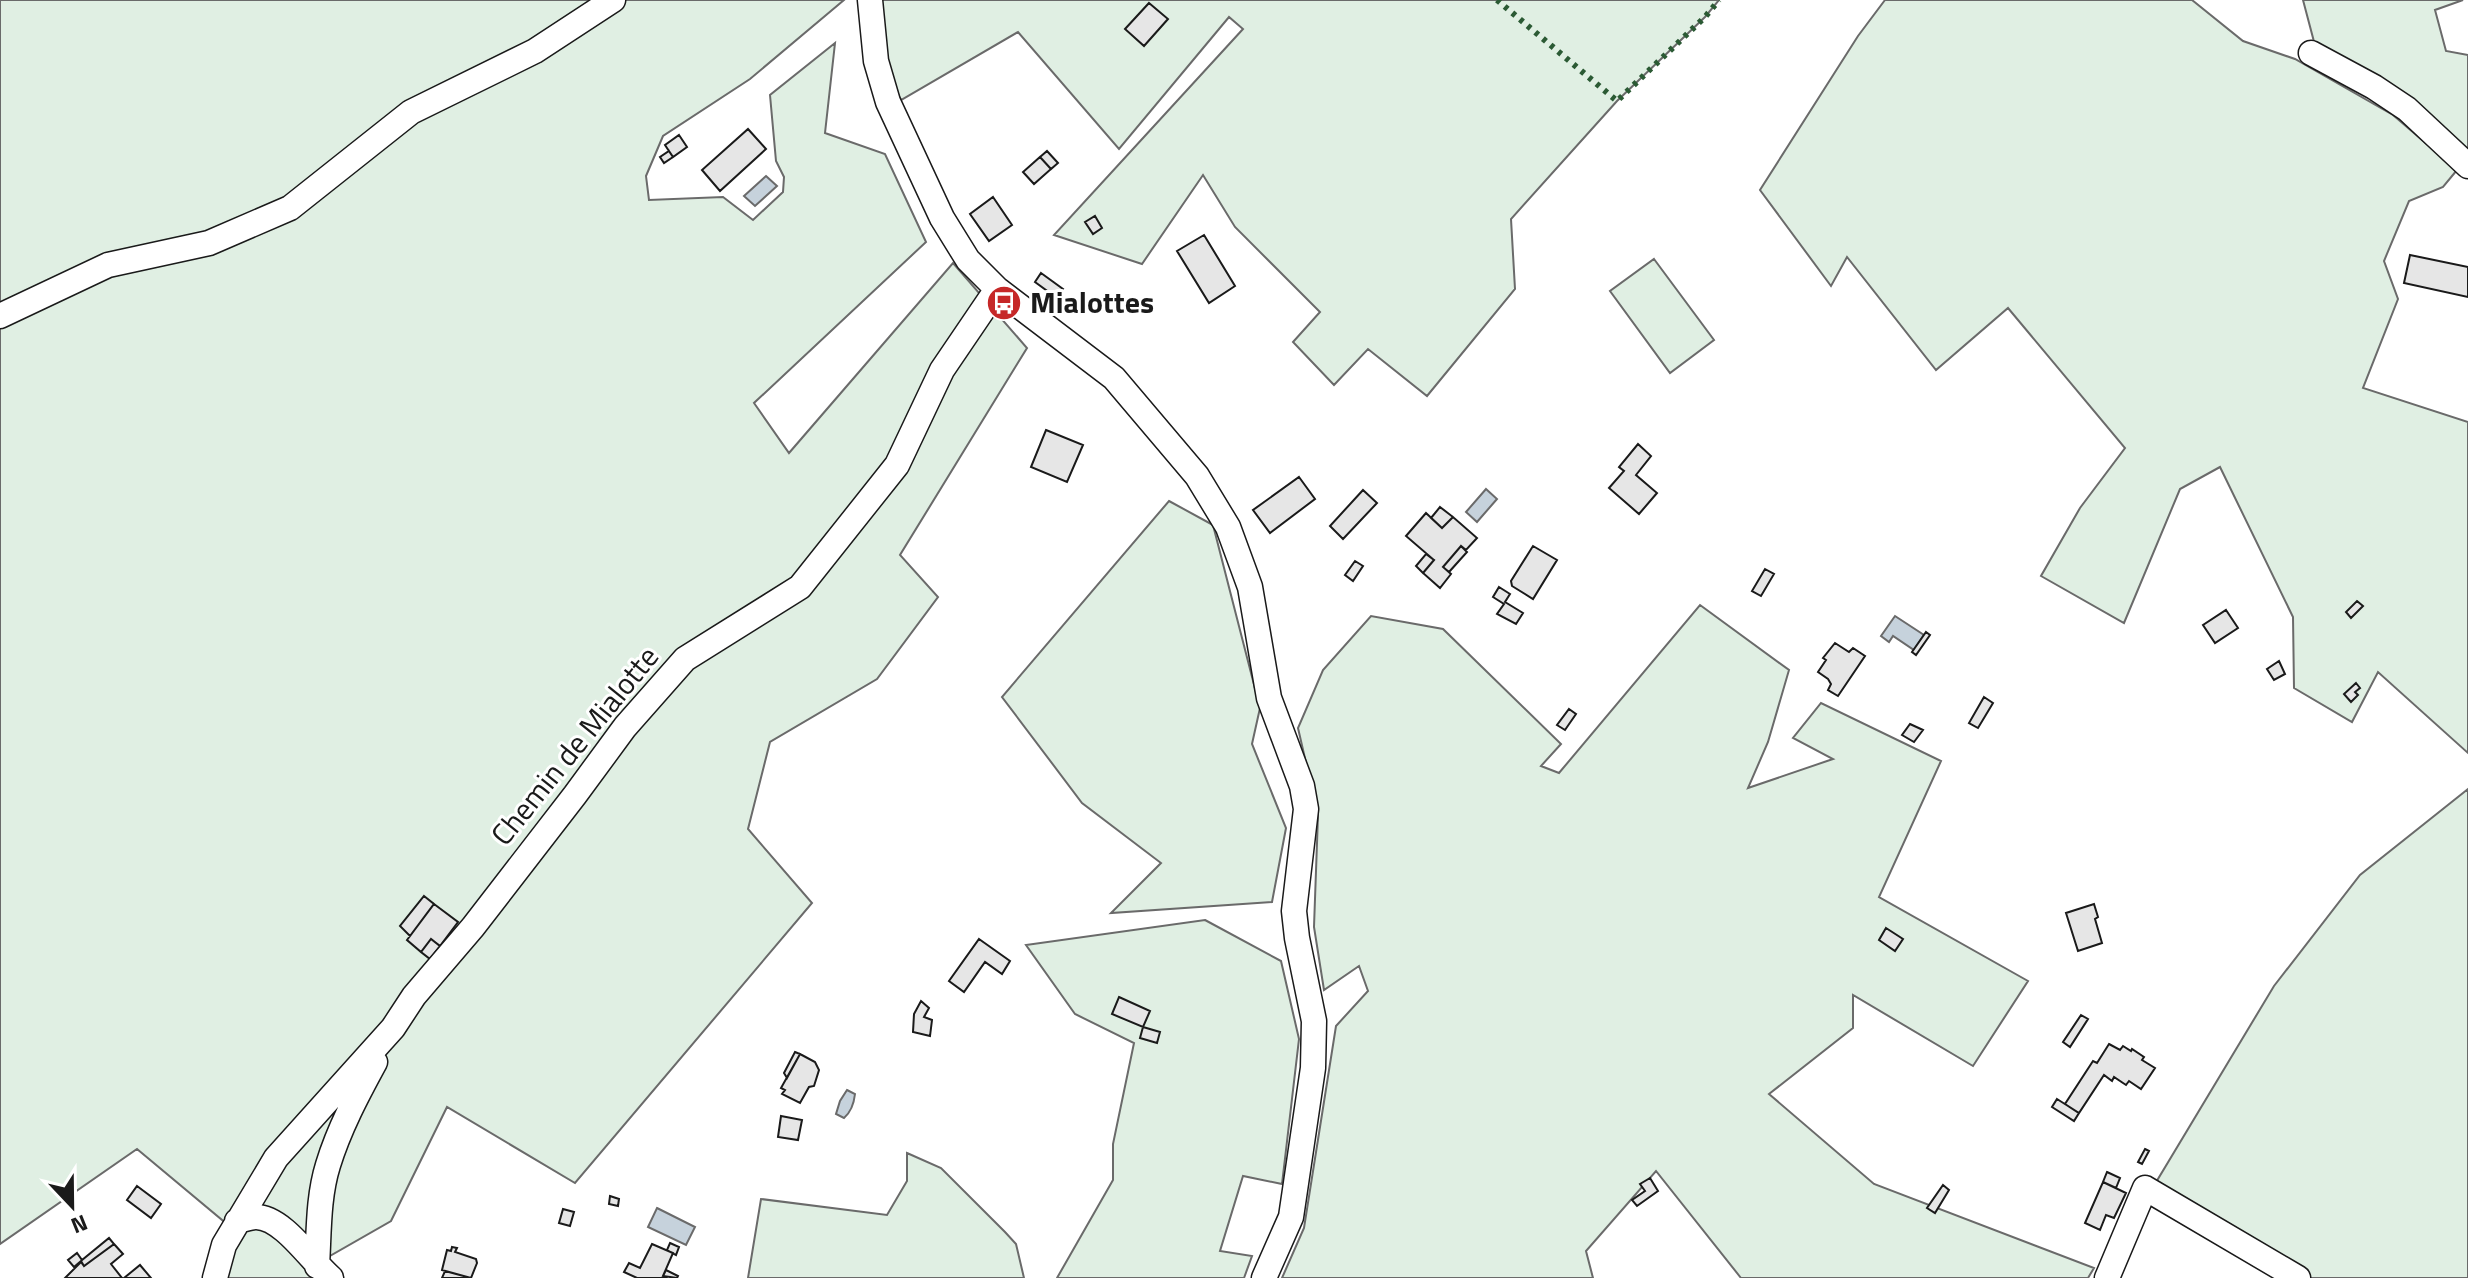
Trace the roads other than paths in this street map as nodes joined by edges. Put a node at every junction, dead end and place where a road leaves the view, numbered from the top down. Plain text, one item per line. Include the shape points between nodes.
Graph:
1 (613, 0) edge
2 (870, 0) edge
3 (2311, 53) dead end
4 (2468, 166) edge
5 (997, 289) junction
6 (0, 316) edge
7 (393, 1028) junction
8 (237, 1221) junction
9 (324, 1272) edge
10 (215, 1278) edge
11 (1264, 1278) edge
12 (2107, 1278) edge
13 (2298, 1278) edge

1 - 6 street via 535,51 411,112 290,208 209,243 108,265
2 - 5 street via 876,61 904,140 968,260
3 - 4 street via 2407,109
5 - 7 street, Chemin de Mialotte via 942,370 897,465 800,587 685,659 625,727
5 - 11 street via 1114,378 1197,476 1228,527 1250,587 1269,698 1306,809 1294,911 1314,1021 1313,1068 1291,1217
7 - 8 street, Chemin de Mialotte via 276,1158
7 - 9 street via 350,1108 327,1166 320,1202
8 - 9 street via 258,1217 274,1222
8 - 10 street, Chemin de Mialotte
12 - 13 street via 2145,1188

